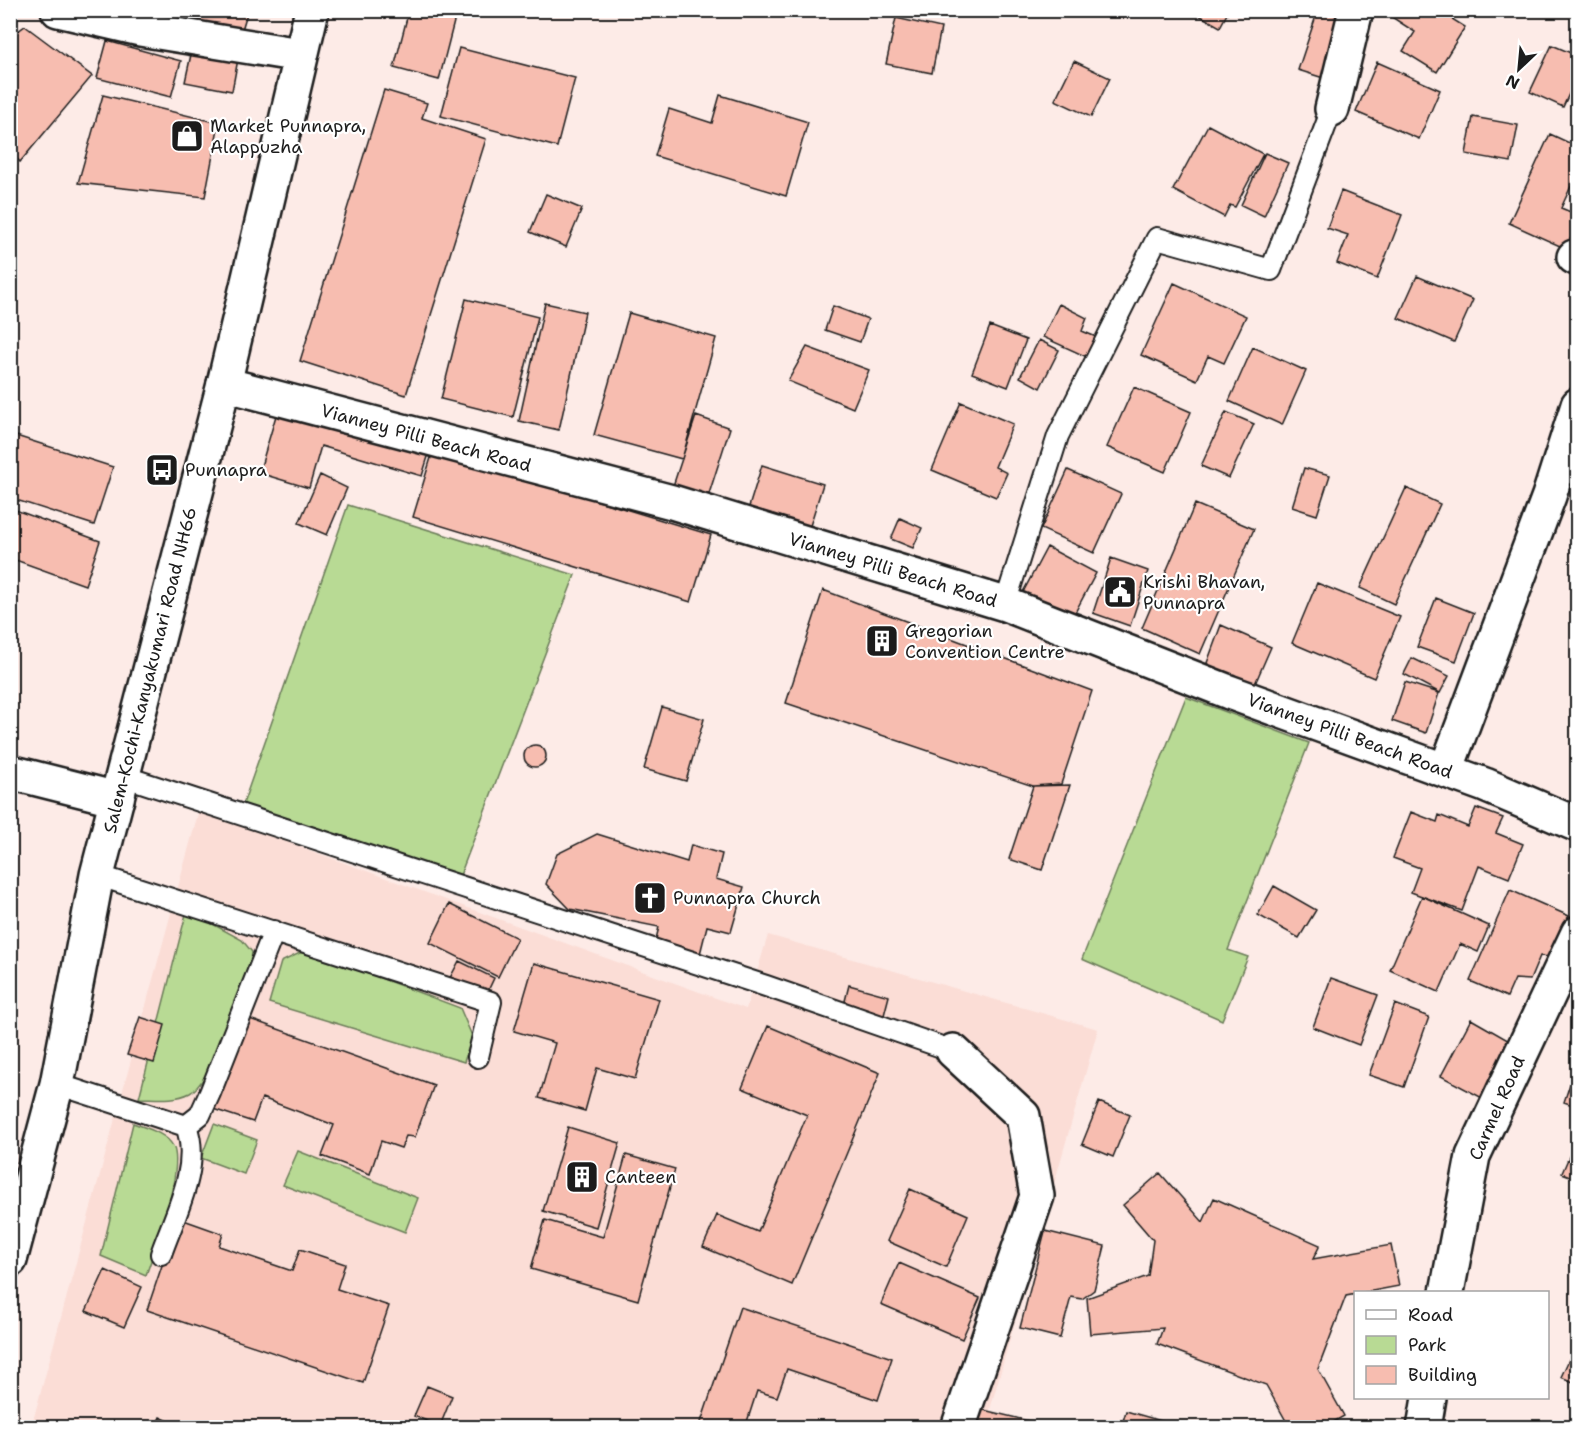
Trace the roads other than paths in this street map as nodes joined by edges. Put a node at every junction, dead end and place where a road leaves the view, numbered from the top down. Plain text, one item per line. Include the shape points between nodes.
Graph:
1 (58, 10) edge
2 (312, 10) edge
3 (1356, 10) edge
4 (300, 55) junction
5 (1332, 109) joint
6 (224, 384) junction
7 (1578, 405) edge
8 (1005, 604) junction
9 (1446, 771) junction
10 (10, 772) edge
11 (120, 787) junction
12 (1578, 825) edge
13 (97, 875) junction
14 (274, 931) junction
15 (1578, 933) edge
16 (953, 1051) joint
17 (478, 1057) dead end
18 (57, 1084) junction
19 (186, 1126) junction
20 (160, 1254) dead end
21 (10, 1260) edge
22 (1447, 1291) edge
23 (1429, 1399) edge
24 (958, 1428) edge
25 (1424, 1428) edge

1 - 4 main road via 140,29
2 - 4 main road, Salem-Kochi-Kanyakumari Road NH66
3 - 5 main road
4 - 6 main road, Salem-Kochi-Kanyakumari Road NH66
5 - 8 lane via 1271,270 1157,238 1058,436
6 - 8 main road, Vianney Pilli Beach Road via 672,502
6 - 11 main road, Salem-Kochi-Kanyakumari Road NH66
7 - 9 main road via 1549,496
8 - 9 main road, Vianney Pilli Beach Road
9 - 12 main road, Vianney Pilli Beach Road
10 - 11 main road
11 - 13 main road, Salem-Kochi-Kanyakumari Road NH66
11 - 16 lane via 766,986
13 - 14 lane
13 - 18 main road, Salem-Kochi-Kanyakumari Road NH66
14 - 17 lane via 491,1002
14 - 19 lane via 210,1093 200,1115
15 - 22 main road, Carmel Road via 1473,1156
16 - 24 main road via 1023,1116 1037,1196
18 - 19 lane
18 - 21 main road, Salem-Kochi-Kanyakumari Road NH66
19 - 20 lane via 192,1142 190,1162
23 - 25 main road

